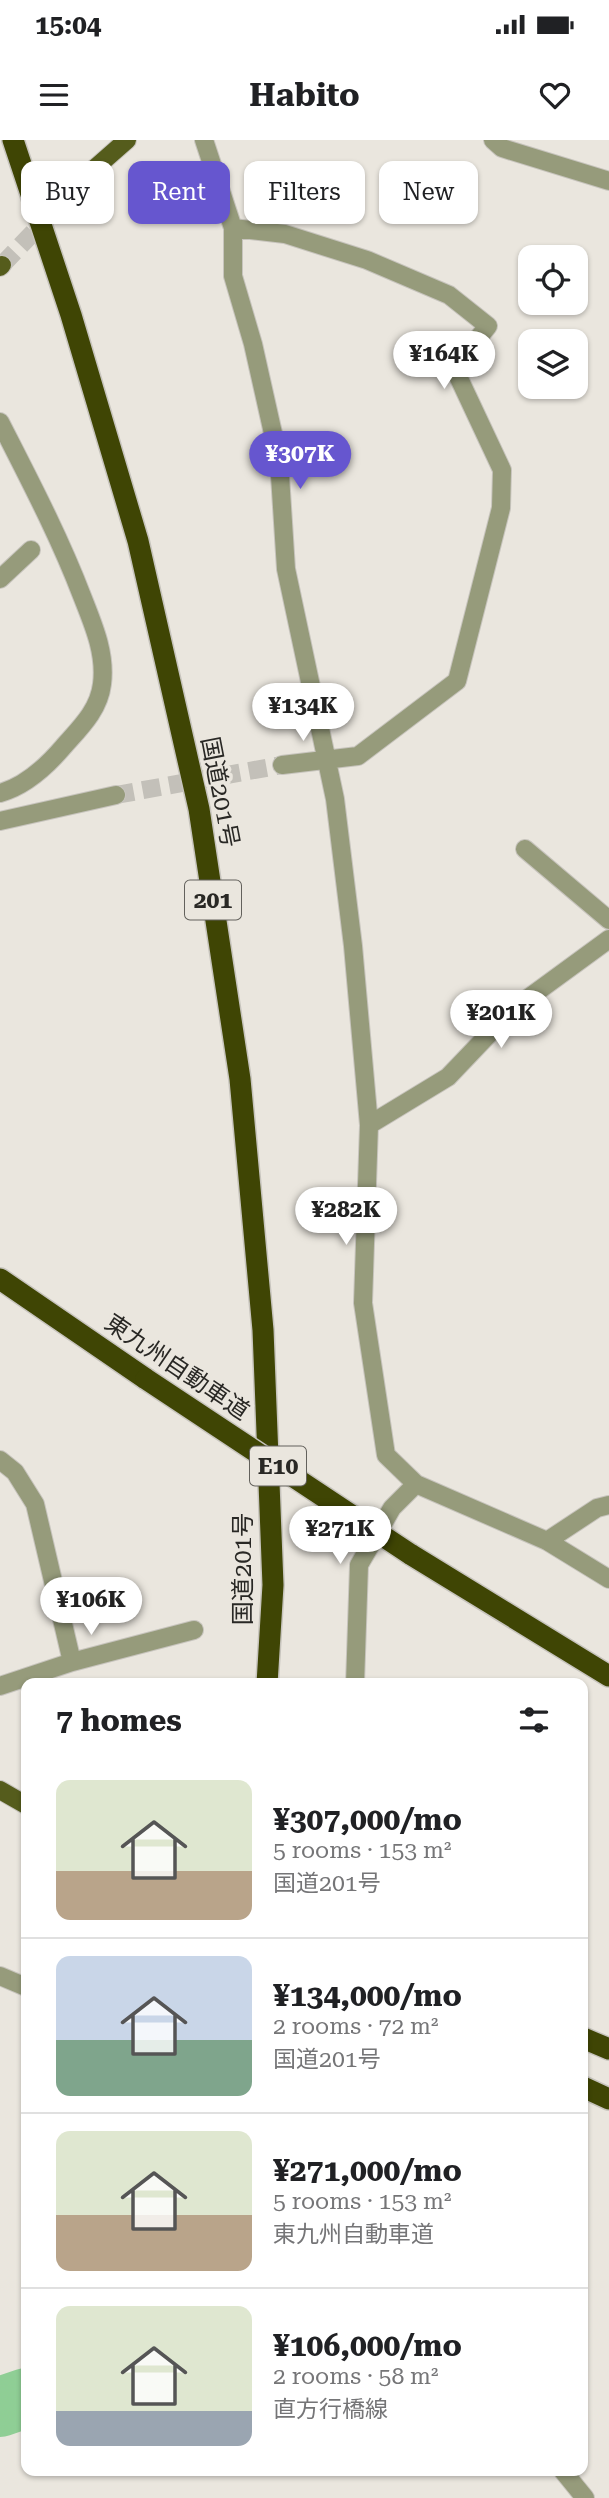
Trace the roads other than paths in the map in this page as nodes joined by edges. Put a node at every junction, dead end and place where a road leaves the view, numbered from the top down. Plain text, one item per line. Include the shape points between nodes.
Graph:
1 (13, 140) edge
2 (127, 140) edge
3 (204, 140) edge
4 (493, 140) edge
5 (103, 161) tunnel mouth
6 (609, 181) edge
7 (233, 228) junction
8 (0, 422) edge
9 (31, 550) dead end
10 (0, 579) edge
11 (328, 760) junction
12 (282, 765) tunnel mouth
13 (0, 793) edge
14 (116, 796) tunnel mouth
15 (0, 821) edge
16 (526, 849) dead end
17 (609, 920) edge
18 (609, 939) edge
19 (369, 1125) junction
20 (0, 1279) edge
21 (0, 1460) edge
22 (416, 1484) junction
23 (609, 1505) edge
24 (547, 1541) junction
25 (609, 1579) edge
26 (194, 1630) dead end
27 (72, 1662) junction
28 (609, 1676) edge
29 (24, 1678) edge
30 (267, 1678) edge
31 (355, 1678) edge
32 (21, 1679) edge
33 (0, 1686) edge
34 (0, 1790) edge
35 (21, 1802) edge
36 (0, 1976) edge
37 (21, 1985) edge
38 (588, 2040) edge
39 (609, 2049) edge
40 (588, 2089) edge
41 (609, 2099) edge
42 (567, 2476) edge
43 (585, 2498) edge

1 - 30 highway, 国道201号 / 201 via 71,314 138,541 199,809 240,1079 263,1330 273,1585
2 - 5 main road
3 - 7 street
4 - 6 street via 502,148
7 - 11 street via 233,276 279,460 286,569
7 - 11 street via 285,234 366,260 449,295 488,326 456,372 502,470 501,508 457,681 358,756
8 - 13 street via 66,554 103,656 102,685 91,715 46,766
9 - 10 street
11 - 12 street
11 - 19 street via 354,946
14 - 15 street
16 - 17 street
18 - 19 street via 512,1010 448,1077
19 - 22 street via 363,1303 386,1455
20 - 28 highway, 東九州自動車道 / E10, bridge via 410,1554
21 - 27 street via 15,1472 35,1504
22 - 24 street
22 - 31 street via 392,1508 359,1565
23 - 24 street
24 - 25 street
26 - 27 street
27 - 29 street
32 - 33 street
34 - 35 main road
36 - 37 street
38 - 39 highway
40 - 41 highway
42 - 43 street

